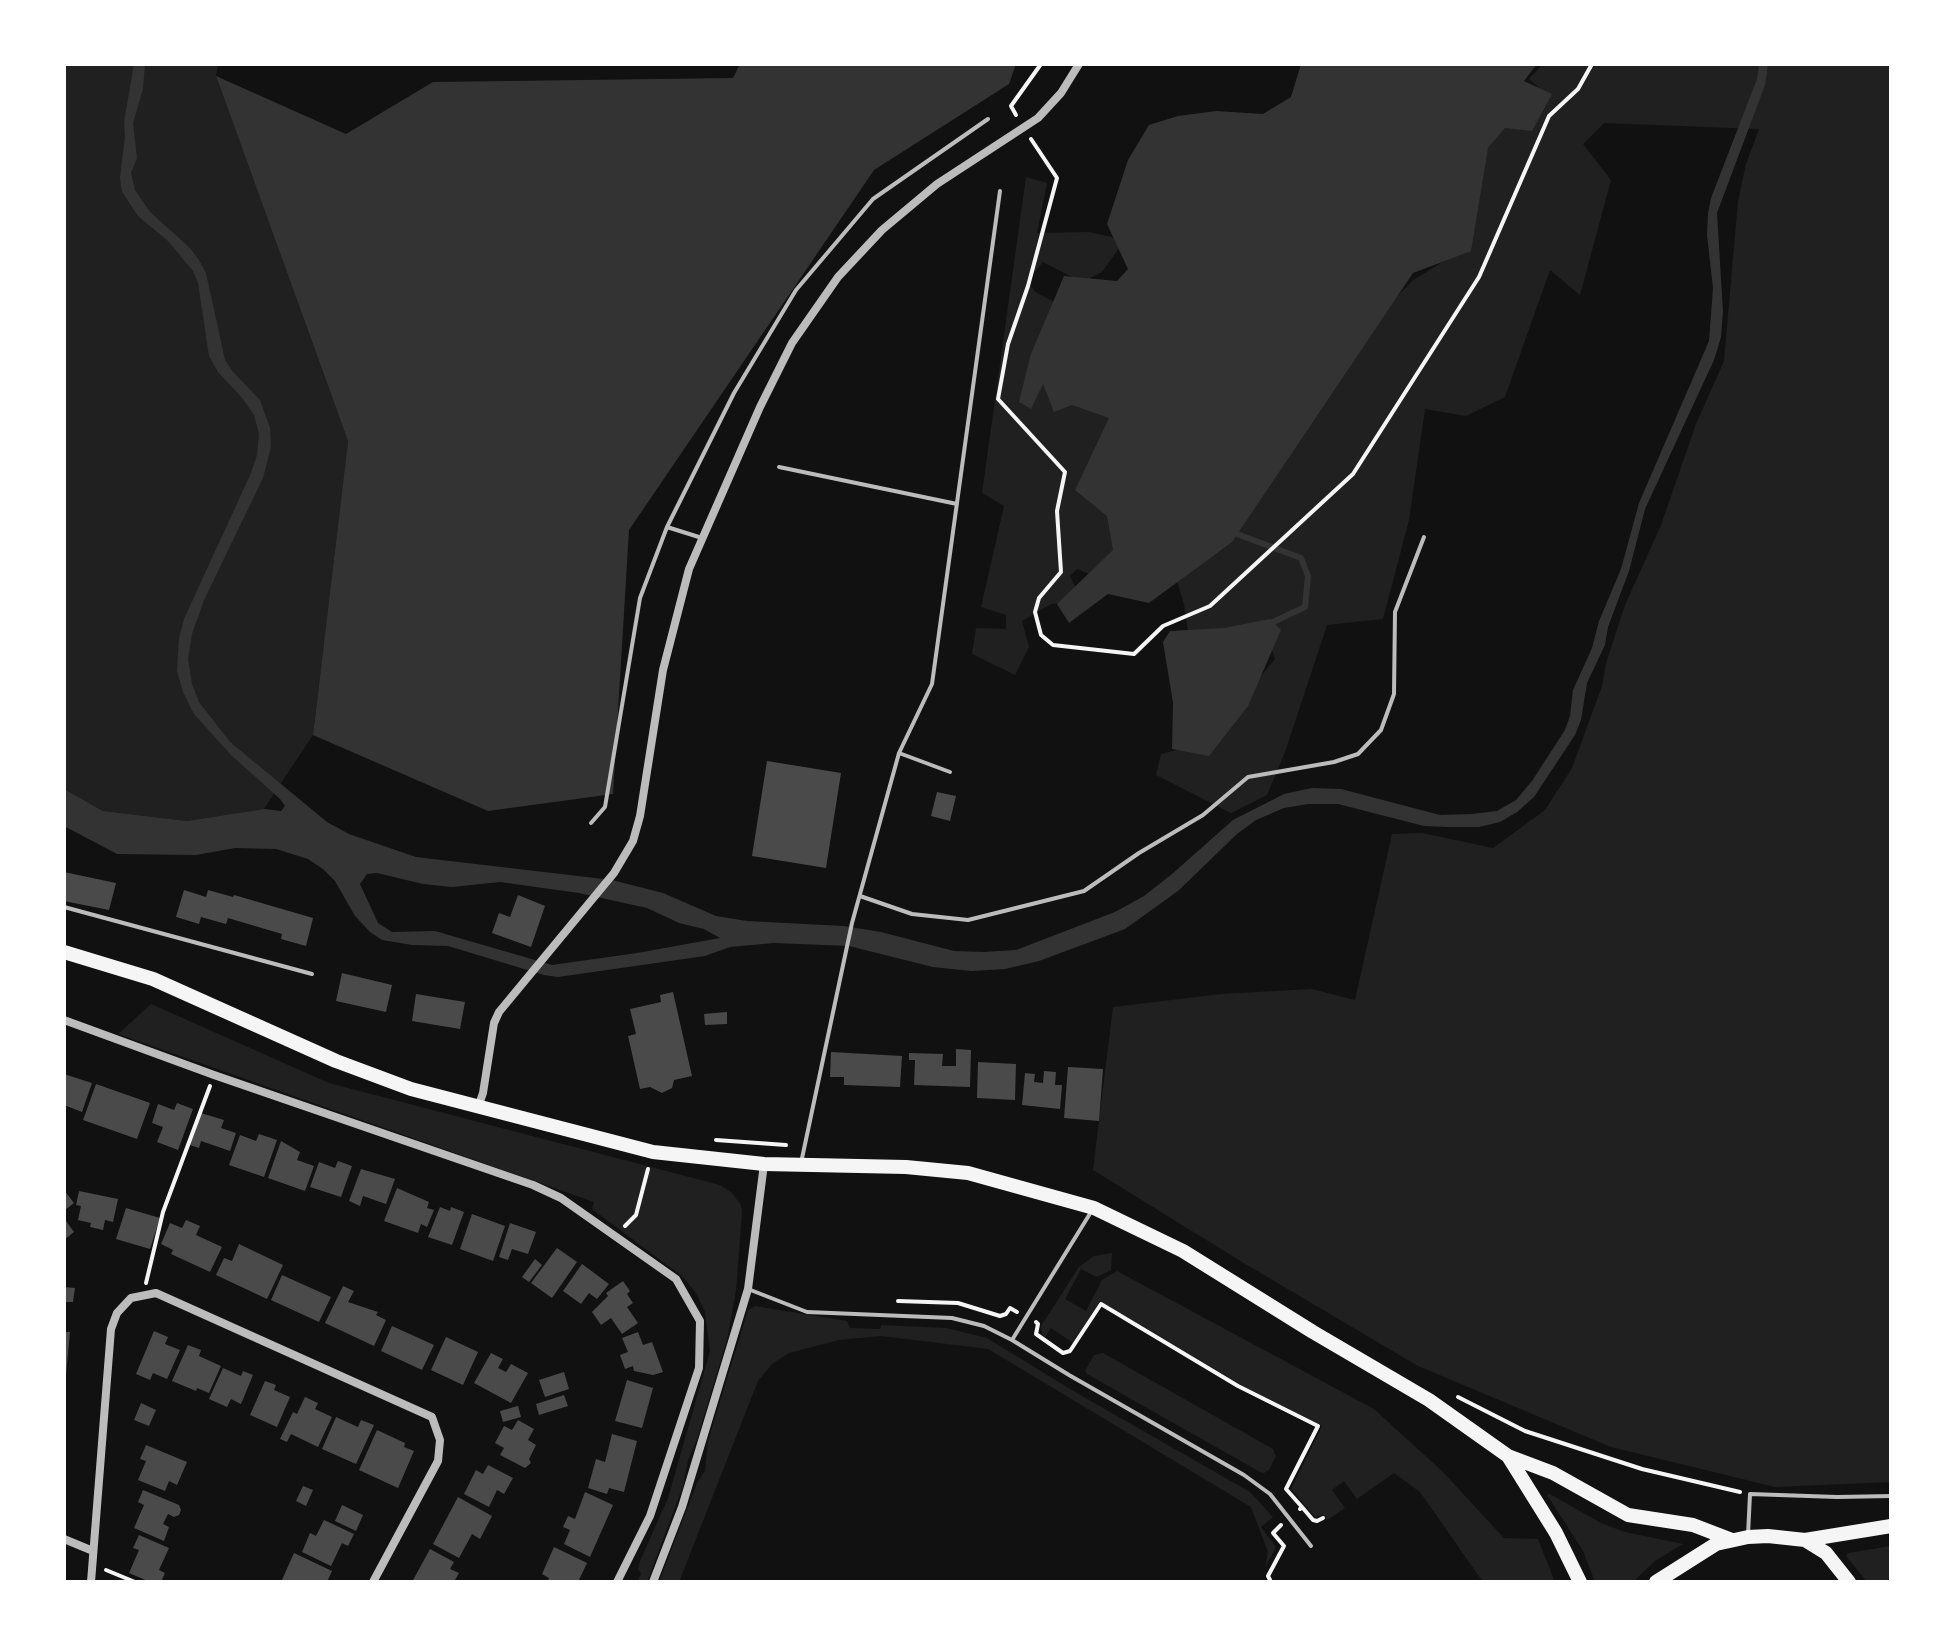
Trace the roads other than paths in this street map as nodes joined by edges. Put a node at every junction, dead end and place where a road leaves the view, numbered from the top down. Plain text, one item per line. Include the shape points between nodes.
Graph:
1 (1079, 64) edge
2 (988, 119) dead end
3 (1000, 191) dead end
4 (779, 467) dead end
5 (958, 504) junction
6 (667, 527) junction
7 (1424, 537) dead end
8 (702, 538) junction
9 (899, 753) junction
10 (950, 772) dead end
11 (591, 823) dead end
12 (860, 896) junction
13 (64, 907) edge
14 (64, 952) edge
15 (312, 974) dead end
16 (64, 1020) edge
17 (478, 1108) junction
18 (764, 1164) junction
19 (801, 1166) junction
20 (1094, 1208) junction
21 (748, 1289) junction
22 (1012, 1340) junction
23 (1508, 1456) junction
24 (1891, 1496) edge
25 (1891, 1526) edge
26 (1748, 1537) junction
27 (64, 1539) edge
28 (1732, 1540) junction
29 (1805, 1540) junction
30 (1311, 1546) dead end
31 (93, 1551) junction
32 (91, 1582) edge
33 (373, 1582) edge
34 (617, 1582) edge
35 (653, 1582) edge
36 (1580, 1582) edge
37 (1656, 1582) edge
38 (1849, 1582) edge

1 - 8 street via 1038,118 909,205 831,286 792,343
2 - 6 lane via 873,199 796,290 734,393
3 - 5 lane
4 - 5 lane
5 - 9 lane via 932,684
6 - 8 lane
6 - 11 lane via 640,598 605,807
7 - 12 lane via 1395,612 1394,694 1381,730 1358,754 1248,777 1203,815 1084,891 968,920 912,914
8 - 17 street via 663,670 633,841 593,901 494,1023
9 - 10 lane
9 - 12 lane
12 - 19 lane
13 - 15 lane
14 - 17 main road via 153,979 336,1061
16 - 34 street via 533,1185 561,1198 676,1279 700,1321 699,1368 650,1516
17 - 18 main road via 653,1152
18 - 19 main road
18 - 21 street
19 - 20 main road via 968,1173
20 - 22 lane
20 - 23 main road via 1183,1251 1429,1400
21 - 22 lane via 807,1312 952,1318
21 - 35 street via 682,1507
22 - 30 lane via 1244,1475 1270,1494
23 - 28 main road via 1553,1473 1628,1515 1693,1525
23 - 36 main road
24 - 26 lane via 1750,1494
25 - 29 main road
26 - 28 main road
26 - 29 main road
27 - 31 street
28 - 37 main road via 1716,1544
29 - 38 main road via 1826,1553
31 - 32 street
31 - 33 street via 111,1329 123,1305 144,1293 167,1296 432,1417 440,1440 438,1461

